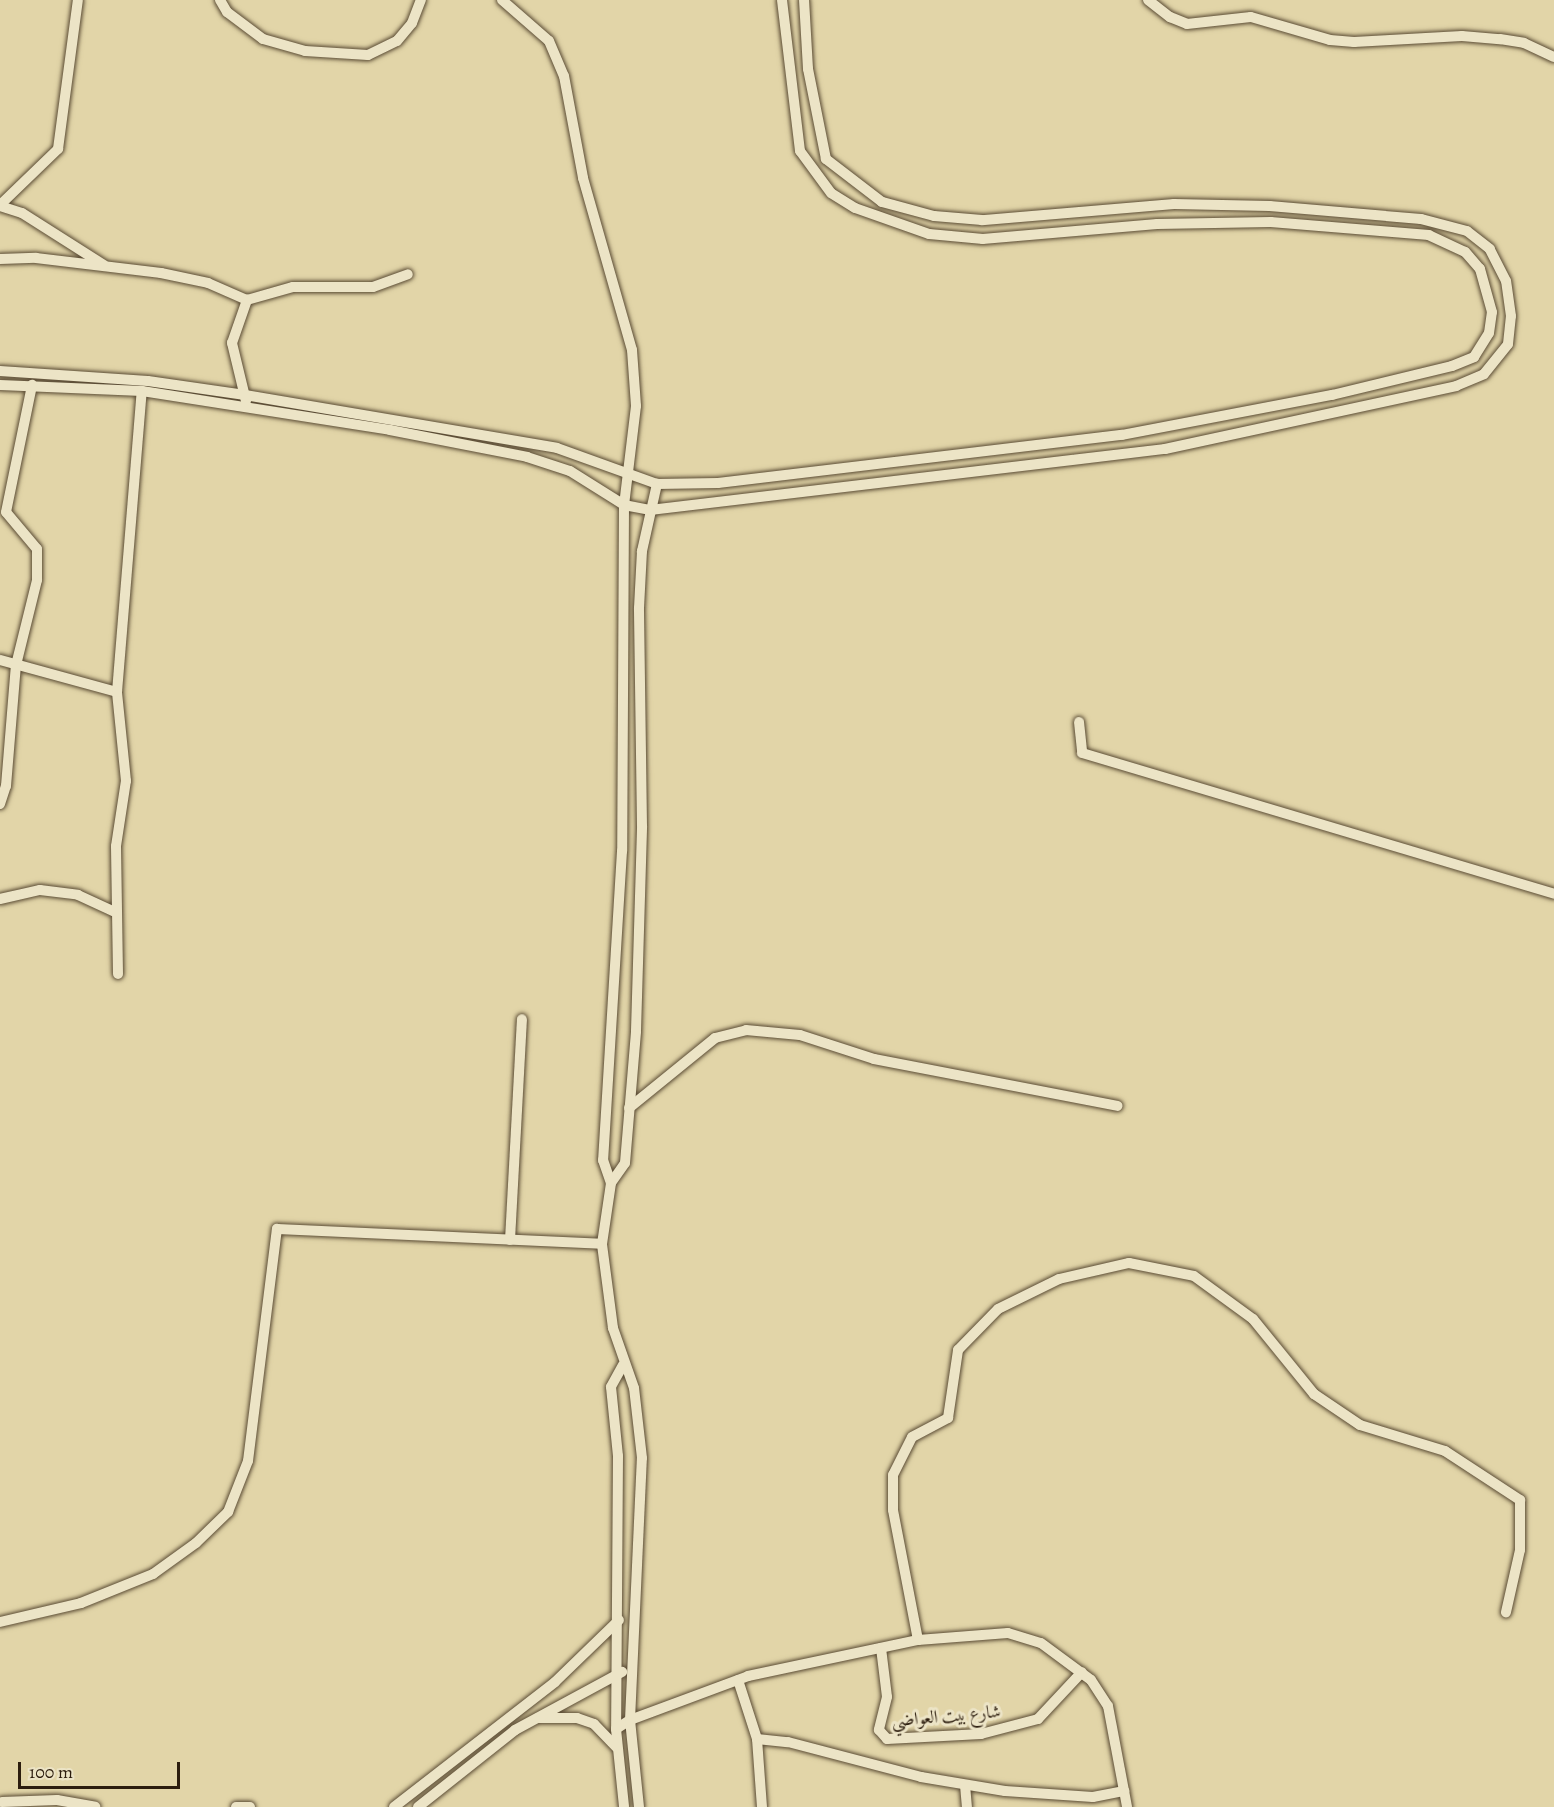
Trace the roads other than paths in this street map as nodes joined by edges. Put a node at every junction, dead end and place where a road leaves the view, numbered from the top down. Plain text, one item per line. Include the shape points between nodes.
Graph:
1 (78, 0) edge
2 (220, 0) edge
3 (421, 0) edge
4 (502, 0) edge
5 (782, 0) edge
6 (804, 0) edge
7 (1148, 0) edge
8 (1554, 57) edge
9 (0, 206) edge
10 (0, 259) edge
11 (107, 267) junction
12 (408, 274) dead end
13 (247, 300) junction
14 (0, 371) edge
15 (0, 385) edge
16 (32, 385) junction
17 (142, 391) junction
18 (245, 394) junction
19 (248, 407) junction
20 (627, 476) junction
21 (657, 484) junction
22 (624, 505) junction
23 (650, 510) junction
24 (3, 513) edge
25 (0, 660) edge
26 (16, 665) junction
27 (117, 692) junction
28 (1079, 722) dead end
29 (0, 804) edge
30 (1554, 894) edge
31 (0, 899) edge
32 (117, 913) junction
33 (118, 974) dead end
34 (522, 1019) dead end
35 (1118, 1106) dead end
36 (629, 1108) junction
37 (611, 1183) junction
38 (510, 1240) junction
39 (602, 1244) junction
40 (623, 1365) junction
41 (634, 1609) junction
42 (1506, 1612) dead end
43 (617, 1621) junction
44 (0, 1622) edge
45 (918, 1640) junction
46 (881, 1648) junction
47 (631, 1670) junction
48 (1082, 1672) junction
49 (618, 1673) junction
50 (738, 1680) junction
51 (534, 1718) junction
52 (630, 1720) junction
53 (616, 1729) junction
54 (757, 1739) junction
55 (618, 1749) junction
56 (965, 1785) junction
57 (1124, 1791) junction
58 (2, 1802) dead end
59 (96, 1807) edge
60 (236, 1807) edge
61 (250, 1807) edge
62 (394, 1807) edge
63 (418, 1807) edge
64 (624, 1807) edge
65 (639, 1807) edge
66 (762, 1807) edge
67 (967, 1807) edge
68 (1127, 1807) edge

1 - 9 street via 58,149
2 - 3 street via 227,12 263,39 304,51 368,55 397,41 412,23
4 - 20 street via 549,41 564,76 583,178 632,350 636,406
5 - 21 street via 800,151 831,193 855,208 929,234 983,238 1157,224 1271,222 1429,235 1465,252 1480,269 1492,312 1489,333 1474,357 1417,376 1122,435 718,483
6 - 23 street via 808,69 826,159 882,202 934,216 982,220 1174,204 1270,206 1421,219 1467,231 1490,249 1506,281 1511,316 1508,344 1484,374 1456,386 1165,448
7 - 8 street via 1187,24 1251,17 1330,40 1462,36 1500,39 1524,43
9 - 11 street via 22,213
10 - 11 street via 36,258
11 - 13 street via 208,283
12 - 13 street via 373,287 293,287
13 - 18 street via 232,343
14 - 18 street via 148,381
15 - 16 street
16 - 17 street
16 - 24 street
17 - 19 street
17 - 27 street
18 - 19 street
18 - 20 street via 557,448
19 - 22 street via 527,457 570,471
20 - 21 street
20 - 22 street
21 - 23 street
22 - 23 street
22 - 37 street via 622,851 603,1160
23 - 36 street via 642,551 639,608 642,826
24 - 26 street via 37,549 37,580
25 - 26 street
26 - 27 street
26 - 29 street via 6,786
27 - 32 street via 126,781 116,846
28 - 30 street via 1082,753
31 - 32 street via 40,890 78,895
32 - 33 street
34 - 38 street
35 - 36 street via 874,1059 800,1035 746,1030 715,1038
36 - 37 street via 625,1163
37 - 39 street
38 - 39 street
38 - 44 street via 277,1229 248,1461 228,1512 153,1574 81,1603
39 - 40 street via 607,1295
40 - 41 street via 634,1388 642,1458
40 - 43 street via 611,1387 618,1456
41 - 43 street
41 - 47 street
42 - 45 street via 1520,1550 1520,1500 1445,1451 1360,1425 1323,1400 1253,1318 1194,1276 1129,1263 1059,1279 998,1309 958,1350 948,1418 912,1437 893,1475 893,1510
43 - 49 street
43 - 62 street via 555,1682
45 - 46 street
45 - 48 street via 1008,1633 1041,1643
46 - 48 street, شارع بيت العواضي via 887,1697 879,1730 887,1739 981,1734 1038,1719
46 - 50 street
47 - 49 street
47 - 52 street
48 - 57 street via 1108,1706
49 - 51 street
49 - 53 street
50 - 52 street
50 - 54 street
51 - 55 street via 577,1718 594,1724
51 - 63 street
52 - 53 street
52 - 65 street
53 - 55 street
54 - 56 street via 788,1742
54 - 66 street
55 - 64 street
56 - 57 street via 1062,1796 1094,1797
56 - 67 street
57 - 68 street
58 - 59 street via 57,1800
60 - 61 street

